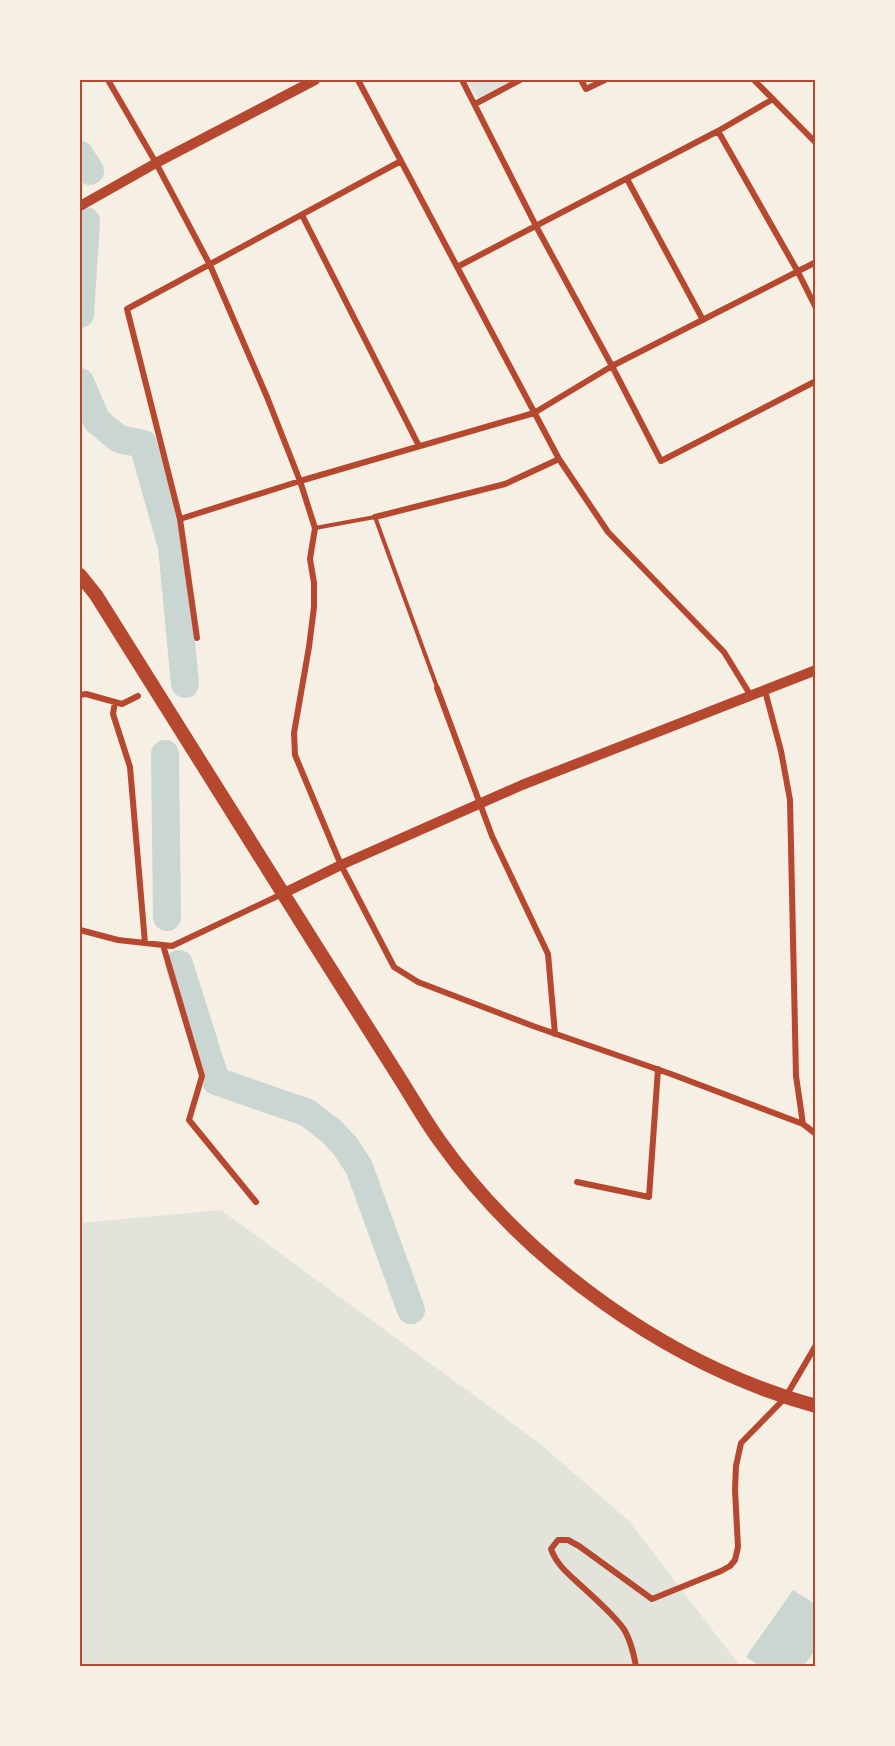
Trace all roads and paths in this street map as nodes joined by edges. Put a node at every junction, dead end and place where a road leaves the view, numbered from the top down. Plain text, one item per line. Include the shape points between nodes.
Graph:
1 (108, 80) edge
2 (315, 80) edge
3 (358, 80) edge
4 (462, 80) edge
5 (520, 80) edge
6 (581, 80) edge
7 (605, 80) edge
8 (754, 80) edge
9 (772, 99) junction
10 (475, 104) junction
11 (718, 131) junction
12 (816, 143) edge
13 (401, 161) junction
14 (156, 163) junction
15 (627, 179) junction
16 (80, 206) edge
17 (302, 215) junction
18 (536, 226) junction
19 (816, 262) edge
20 (210, 265) junction
21 (457, 267) junction
22 (798, 272) junction
23 (816, 308) edge
24 (703, 320) junction
25 (612, 366) junction
26 (816, 381) edge
27 (534, 413) junction
28 (419, 446) junction
29 (559, 459) junction
30 (300, 481) junction
31 (375, 517) junction
32 (180, 519) junction
33 (315, 528) junction
34 (80, 575) edge
35 (197, 638) dead end
36 (816, 670) edge
37 (437, 688) joint
38 (765, 690) junction
39 (80, 695) edge
40 (138, 696) dead end
41 (751, 696) junction
42 (115, 702) junction
43 (481, 803) junction
44 (341, 865) junction
45 (282, 894) junction
46 (80, 930) edge
47 (145, 943) junction
48 (163, 945) junction
49 (555, 1034) junction
50 (658, 1070) junction
51 (803, 1124) junction
52 (816, 1134) edge
53 (577, 1182) dead end
54 (256, 1202) dead end
55 (816, 1345) edge
56 (785, 1398) junction
57 (816, 1406) edge
58 (636, 1666) edge

1 - 14 street
2 - 14 street
3 - 13 street
4 - 10 street
5 - 10 street
6 - 7 street via 586,89
8 - 9 street
9 - 11 street
9 - 12 street
10 - 18 street
11 - 15 street
11 - 22 street
13 - 17 street
13 - 21 street
14 - 16 street
14 - 20 street
15 - 18 street
15 - 24 street
17 - 20 street
17 - 28 street
18 - 21 street
18 - 25 street
19 - 22 street
20 - 30 street
20 - 32 street via 127,309
21 - 27 street
22 - 23 street
22 - 24 street
24 - 25 street
25 - 26 street via 661,461
25 - 27 street
27 - 28 street
27 - 29 street
28 - 30 street
29 - 31 street via 505,484
29 - 41 street via 608,532 724,651
30 - 32 street
30 - 33 street
31 - 33 lane
31 - 37 lane
32 - 35 street
33 - 44 street via 310,559 314,607 294,733 295,755
34 - 45 main road
36 - 38 street
37 - 43 street
38 - 41 street
38 - 51 street via 790,800 796,1076
39 - 42 street
40 - 42 street via 122,704
41 - 43 street
42 - 47 street via 113,714 129,767
43 - 44 street
43 - 49 street via 492,836 548,954
44 - 45 street
44 - 49 street via 394,967 418,982
45 - 48 street via 172,946
45 - 56 main road via 439,1140 499,1214 574,1281 650,1334 729,1376
46 - 47 street
47 - 48 street
48 - 54 street via 202,1076 189,1120
49 - 50 street
50 - 51 street
50 - 53 street via 649,1197
51 - 52 street
55 - 56 street
56 - 57 main road
56 - 58 street via 741,1443 735,1490 738,1547 730,1566 652,1599 568,1540 558,1540 551,1549 562,1569 625,1630

